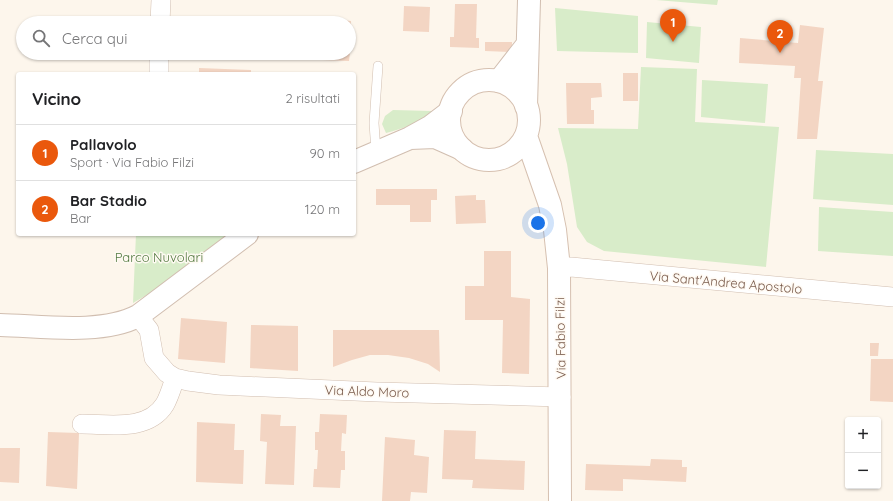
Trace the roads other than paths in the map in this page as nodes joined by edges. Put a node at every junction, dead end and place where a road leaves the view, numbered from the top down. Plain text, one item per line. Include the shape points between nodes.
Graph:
1 (161, 0) edge
2 (528, 0) edge
3 (160, 16) edge
4 (527, 44) junction
5 (159, 60) edge
6 (378, 66) dead end
7 (159, 72) edge
8 (499, 81) junction
9 (526, 106) junction
10 (451, 111) junction
11 (526, 136) junction
12 (410, 138) junction
13 (462, 149) junction
14 (376, 152) junction
15 (497, 159) junction
16 (356, 161) edge
17 (541, 177) junction
18 (244, 236) edge
19 (559, 268) junction
20 (893, 297) edge
21 (138, 316) junction
22 (0, 325) edge
23 (175, 378) junction
24 (560, 397) junction
25 (82, 424) dead end
26 (560, 501) edge

1 - 3 street
2 - 4 main road, Via Fabio Filzi
4 - 8 main road
4 - 9 main road, Via Fabio Filzi
5 - 7 street
6 - 14 lane via 374,123
8 - 9 main road, Via Fabio Filzi via 520,95
8 - 10 main road via 486,80 469,87 455,100
9 - 11 main road, Via Fabio Filzi via 529,126
10 - 12 main road
10 - 13 main road via 450,125 454,138
11 - 15 main road via 514,151
11 - 17 main road, Via Fabio Filzi
12 - 13 main road via 435,138
12 - 14 main road
13 - 15 main road via 484,160
14 - 16 main road
15 - 17 main road
17 - 19 main road, Via Fabio Filzi via 555,230
18 - 21 main road
19 - 20 street, Via Sant'Andrea Apostolo
19 - 24 main road, Via Fabio Filzi
21 - 22 main road via 115,325 97,327
21 - 23 street via 149,330 154,358
23 - 24 street, Via Aldo Moro via 226,385
23 - 25 street via 165,404 156,415 147,420 129,425
24 - 26 main road, Via Fabio Filzi

